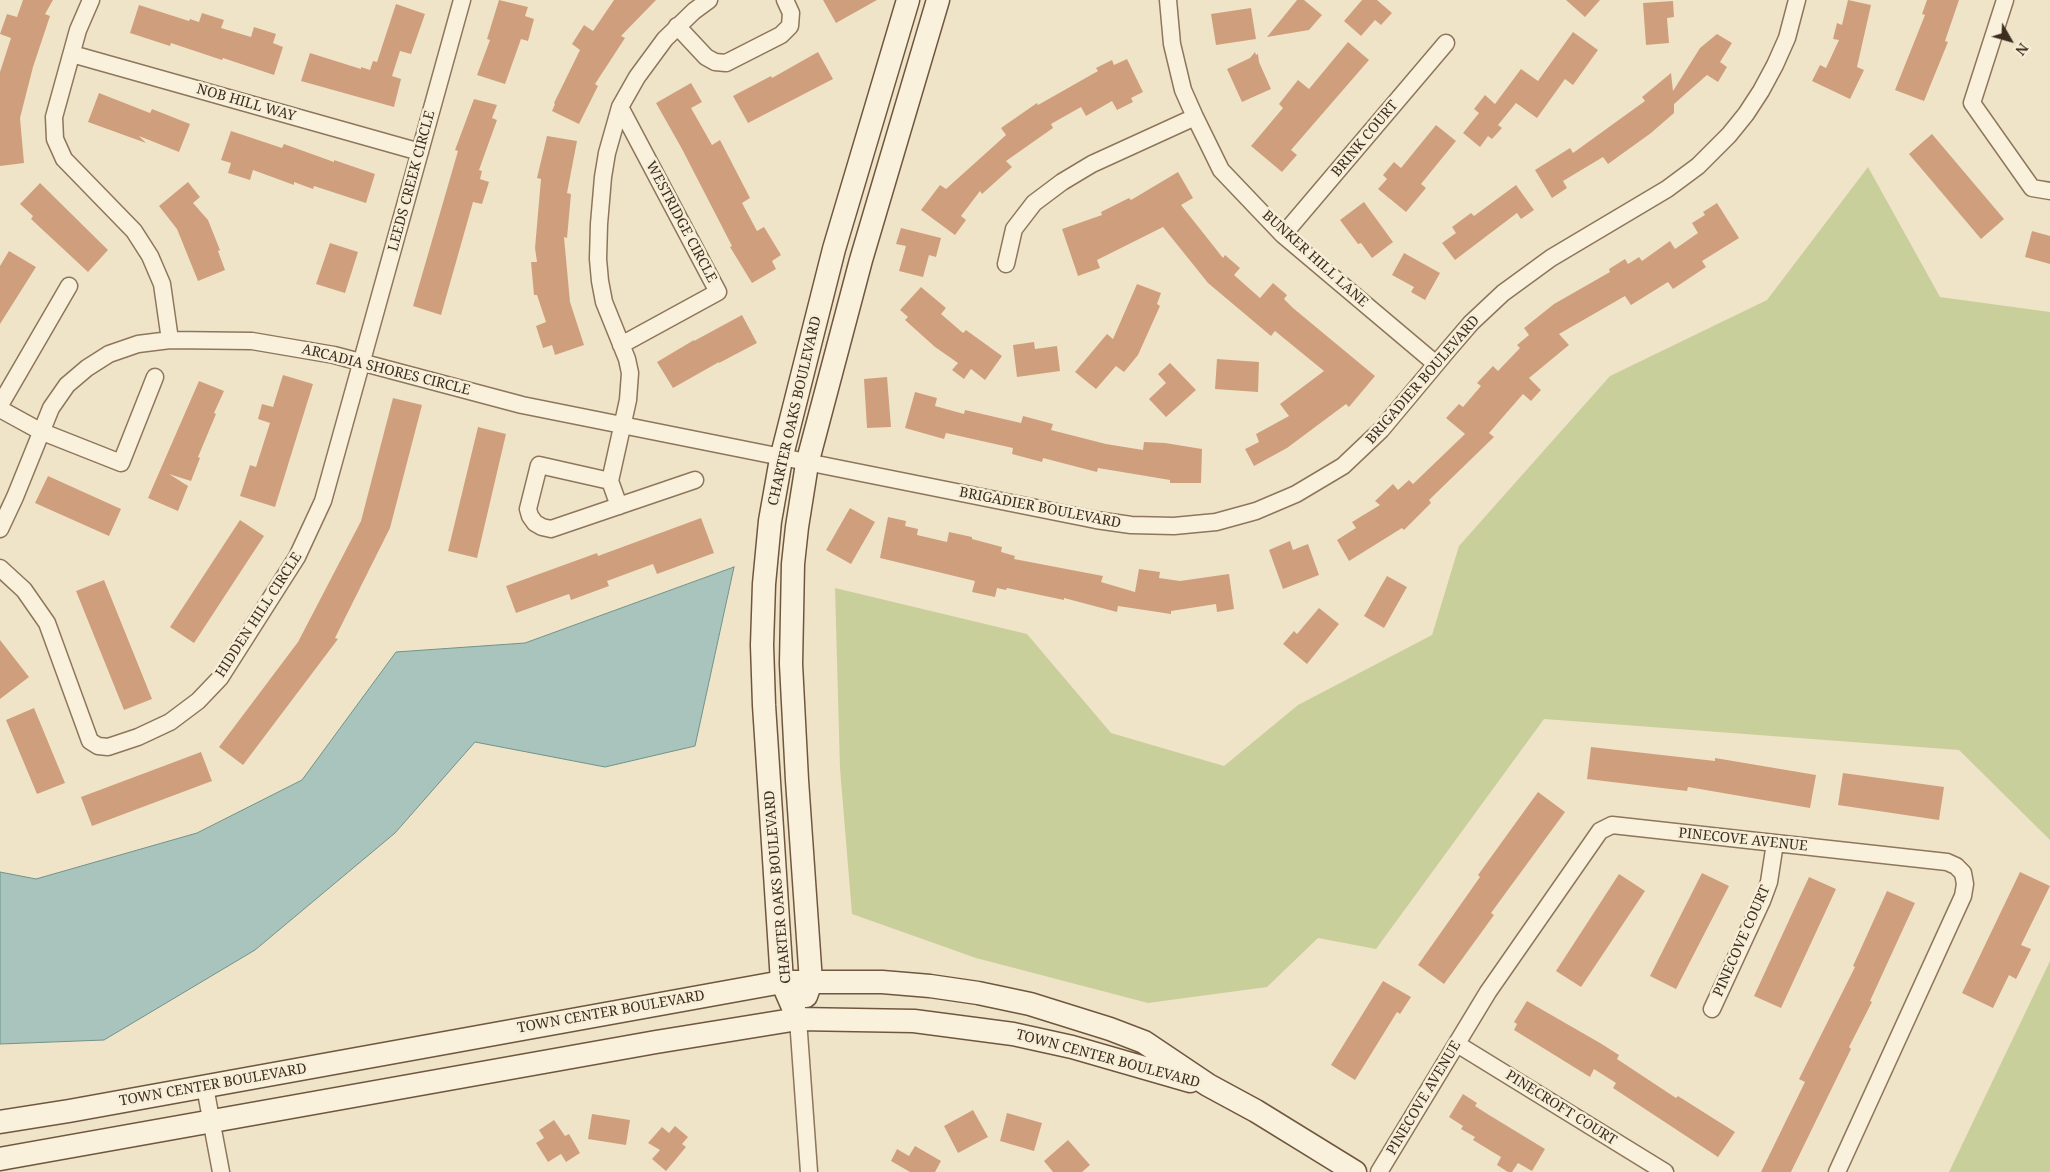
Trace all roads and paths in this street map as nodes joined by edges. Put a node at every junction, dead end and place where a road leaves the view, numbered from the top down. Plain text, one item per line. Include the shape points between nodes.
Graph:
1 (91, 0) edge
2 (462, 0) edge
3 (709, 0) edge
4 (785, 0) edge
5 (908, 0) edge
6 (938, 0) edge
7 (1168, 0) edge
8 (1797, 0) edge
9 (2006, 0) edge
10 (677, 26) junction
11 (1446, 43) dead end
12 (72, 54) junction
13 (620, 106) junction
14 (1195, 117) junction
15 (420, 152) junction
16 (2050, 191) edge
17 (1283, 235) junction
18 (1006, 264) dead end
19 (69, 286) dead end
20 (170, 340) junction
21 (621, 345) junction
22 (362, 362) junction
23 (1436, 364) junction
24 (155, 378) dead end
25 (0, 405) edge
26 (0, 409) edge
27 (622, 427) junction
28 (40, 431) junction
29 (781, 459) junction
30 (807, 464) junction
31 (695, 480) dead end
32 (610, 481) junction
33 (619, 506) junction
34 (0, 529) edge
35 (0, 568) edge
36 (1775, 843) junction
37 (782, 982) junction
38 (811, 982) junction
39 (1712, 1009) dead end
40 (798, 1019) junction
41 (1457, 1044) junction
42 (1208, 1085) junction
43 (205, 1087) junction
44 (0, 1122) edge
45 (211, 1123) junction
46 (0, 1160) edge
47 (221, 1172) edge
48 (810, 1172) edge
49 (1354, 1172) edge
50 (1379, 1172) edge
51 (1666, 1172) edge
52 (1837, 1172) edge

1 - 12 street
2 - 15 street, LEEDS CREEK CIRCLE
3 - 10 street
4 - 10 street via 791,13 790,26 781,35 726,63 706,57
5 - 29 street, CHARTER OAKS BOULEVARD via 834,249
6 - 30 street, CHARTER OAKS BOULEVARD via 861,260
7 - 14 street, BUNKER HILL LANE via 1172,44 1183,90
8 - 23 street, BRIGADIER BOULEVARD via 1787,38 1775,65 1746,114 1698,166 1666,189 1551,258 1503,292
9 - 16 street via 1972,102 2032,188
10 - 13 street via 651,57
11 - 17 street, BRINK COURT
12 - 15 street, NOB HILL WAY
12 - 20 street via 54,117 55,139 64,159 134,231 150,256 162,284
13 - 21 street via 603,177 598,259 604,302
13 - 21 street, WESTRIDGE CIRCLE via 718,292
14 - 17 street, BUNKER HILL LANE via 1221,170
14 - 18 street via 1092,164 1034,203 1014,229
15 - 22 street, LEEDS CREEK CIRCLE
17 - 23 street, BUNKER HILL LANE
19 - 25 street
20 - 22 street, ARCADIA SHORES CIRCLE via 252,341
20 - 28 street, ARCADIA SHORES CIRCLE via 138,344 109,354 87,368 67,385
21 - 27 street via 630,374
22 - 27 street, ARCADIA SHORES CIRCLE via 522,406
22 - 35 street, HIDDEN HILL CIRCLE via 322,502 297,557 220,678 198,701 170,722 108,747 90,741 47,623 24,590
23 - 30 street, BRIGADIER BOULEVARD via 1381,430 1343,466 1296,494 1256,511 1216,522 1131,526
24 - 28 street via 121,463
26 - 28 street
27 - 29 street, ARCADIA SHORES CIRCLE
27 - 32 street
28 - 34 street, ARCADIA SHORES CIRCLE
29 - 30 street, BRIGADIER BOULEVARD
29 - 37 street, CHARTER OAKS BOULEVARD via 770,521 762,644
30 - 38 street, CHARTER OAKS BOULEVARD via 793,564 791,654 796,780
31 - 33 street
32 - 33 street
32 - 33 street via 540,465 528,509 530,516 542,527 551,529
36 - 39 street, PINECOVE COURT via 1769,882 1762,901
36 - 41 street, PINECOVE AVENUE via 1612,825 1600,831 1488,992
36 - 52 street, PINECOVE AVENUE via 1947,862 1956,866 1964,878 1963,896
37 - 38 street, TOWN CENTER BOULEVARD
37 - 40 street, CHARTER OAKS BOULEVARD
37 - 43 street, TOWN CENTER BOULEVARD
38 - 40 street, CHARTER OAKS BOULEVARD
38 - 42 street, TOWN CENTER BOULEVARD via 930,986 1030,1004 1144,1042
40 - 42 street, TOWN CENTER BOULEVARD via 914,1021 1013,1034
40 - 45 street, TOWN CENTER BOULEVARD
40 - 48 street
41 - 50 street, PINECOVE AVENUE
41 - 51 street, PINECROFT COURT
42 - 49 street, TOWN CENTER BOULEVARD
43 - 44 street, TOWN CENTER BOULEVARD
43 - 45 street
45 - 46 street, TOWN CENTER BOULEVARD
45 - 47 street

